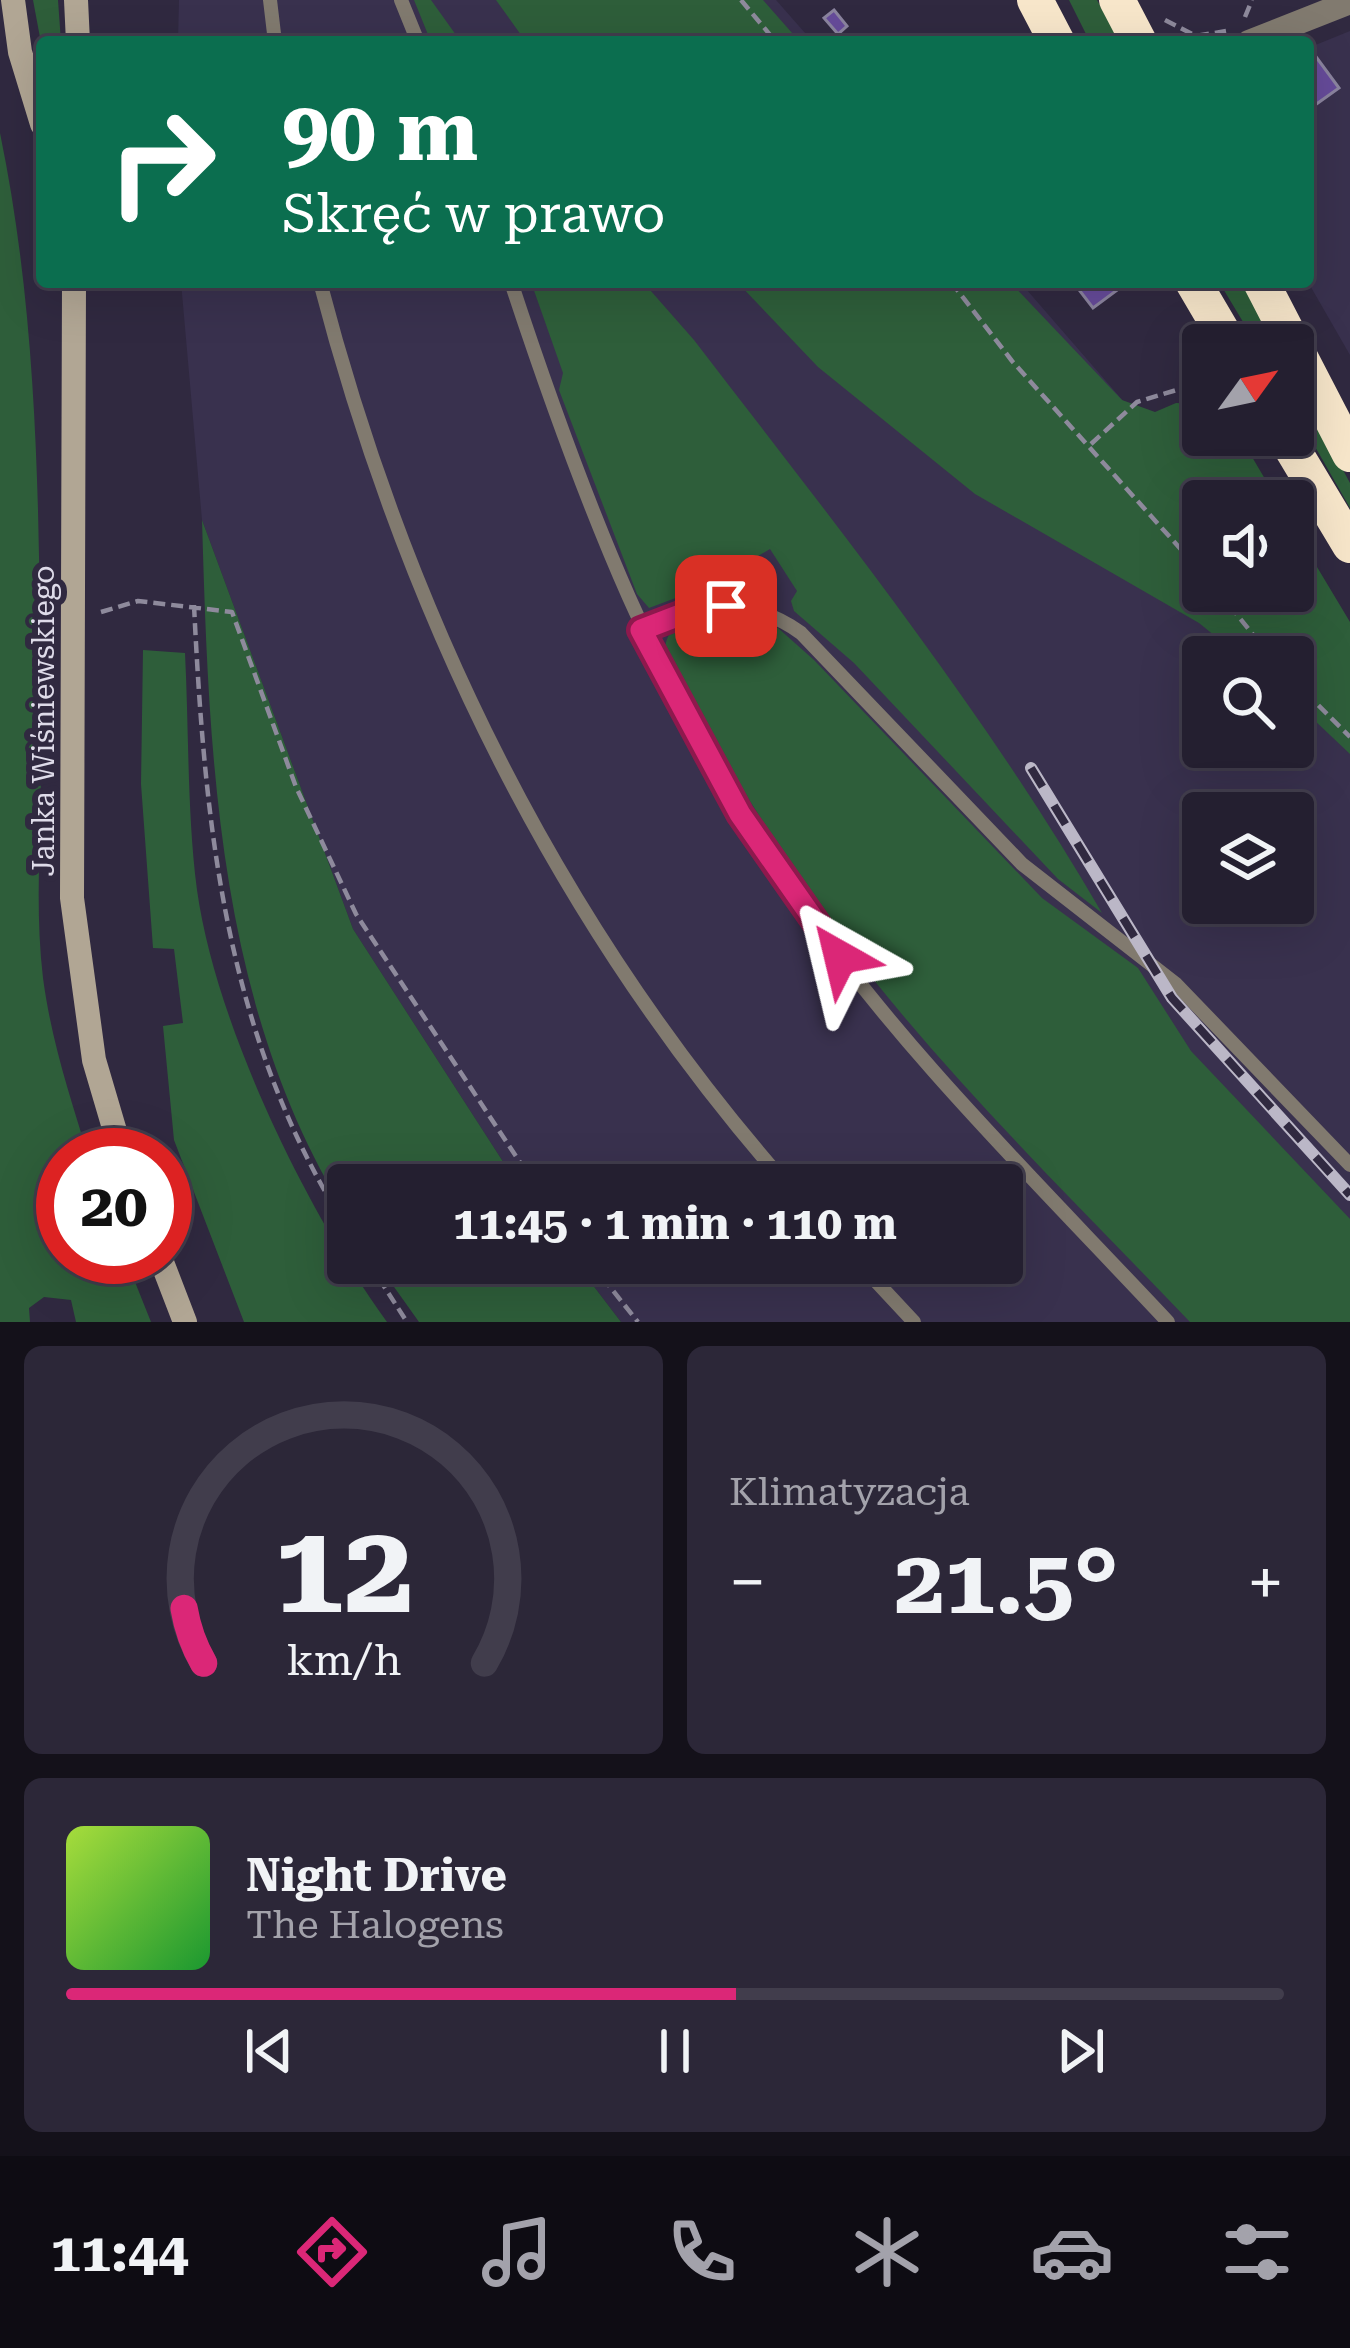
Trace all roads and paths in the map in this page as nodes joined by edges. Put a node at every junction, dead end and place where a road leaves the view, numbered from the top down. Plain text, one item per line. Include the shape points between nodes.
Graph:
1 (13, 0) edge
2 (76, 0) edge
3 (270, 0) edge
4 (401, 0) edge
5 (741, 0) edge
6 (1035, 0) edge
7 (1117, 0) edge
8 (1252, 0) edge
9 (1280, 0) edge
10 (1350, 2) edge
11 (1288, 26) junction
12 (1150, 28) edge
13 (1183, 33) junction
14 (78, 36) edge
15 (274, 36) edge
16 (416, 36) edge
17 (771, 36) edge
18 (1054, 36) edge
19 (1184, 36) edge
20 (1264, 36) edge
21 (36, 104) edge
22 (74, 288) edge
23 (322, 288) edge
24 (513, 288) edge
25 (956, 288) edge
26 (1197, 288) edge
27 (1264, 288) edge
28 (1218, 324) edge
29 (1182, 388) edge
30 (1091, 444) junction
31 (1350, 454) edge
32 (1297, 456) edge
33 (1350, 545) edge
34 (1182, 550) edge
35 (194, 605) junction
36 (101, 612) dead end
37 (1235, 612) edge
38 (641, 630) junction
39 (1254, 636) edge
40 (1314, 701) edge
41 (1350, 737) edge
42 (114, 1128) edge
43 (521, 1164) edge
44 (769, 1164) edge
45 (1350, 1165) edge
46 (327, 1192) edge
47 (170, 1284) edge
48 (383, 1284) edge
49 (608, 1284) edge
50 (879, 1284) edge
51 (185, 1322) edge
52 (407, 1322) edge
53 (638, 1322) edge
54 (914, 1322) edge
55 (1168, 1322) edge

1 - 21 main road
2 - 14 main road
3 - 15 lane
4 - 16 lane
5 - 17 path
6 - 18 highway
7 - 12 highway
8 - 13 path via 1231,28
9 - 11 street
10 - 11 street
11 - 20 street
12 - 13 path
13 - 19 path
22 - 42 main road, Janka Wiśniewskiego via 72,898 94,1060
23 - 44 lane via 396,527 494,754 621,971
24 - 38 lane via 573,468
25 - 30 path
26 - 28 highway
27 - 31 highway
29 - 30 path via 1137,402
30 - 34 path
32 - 33 highway
35 - 36 path via 138,601
35 - 43 path via 232,612 334,866 411,1002
35 - 46 path via 218,888 245,1004 295,1135
37 - 39 path
38 - 45 lane via 714,606 791,625 1040,882 1176,984
38 - 55 lane via 729,794 818,928 943,1082
40 - 41 path
47 - 51 main road
48 - 52 path
49 - 53 path
50 - 54 lane

